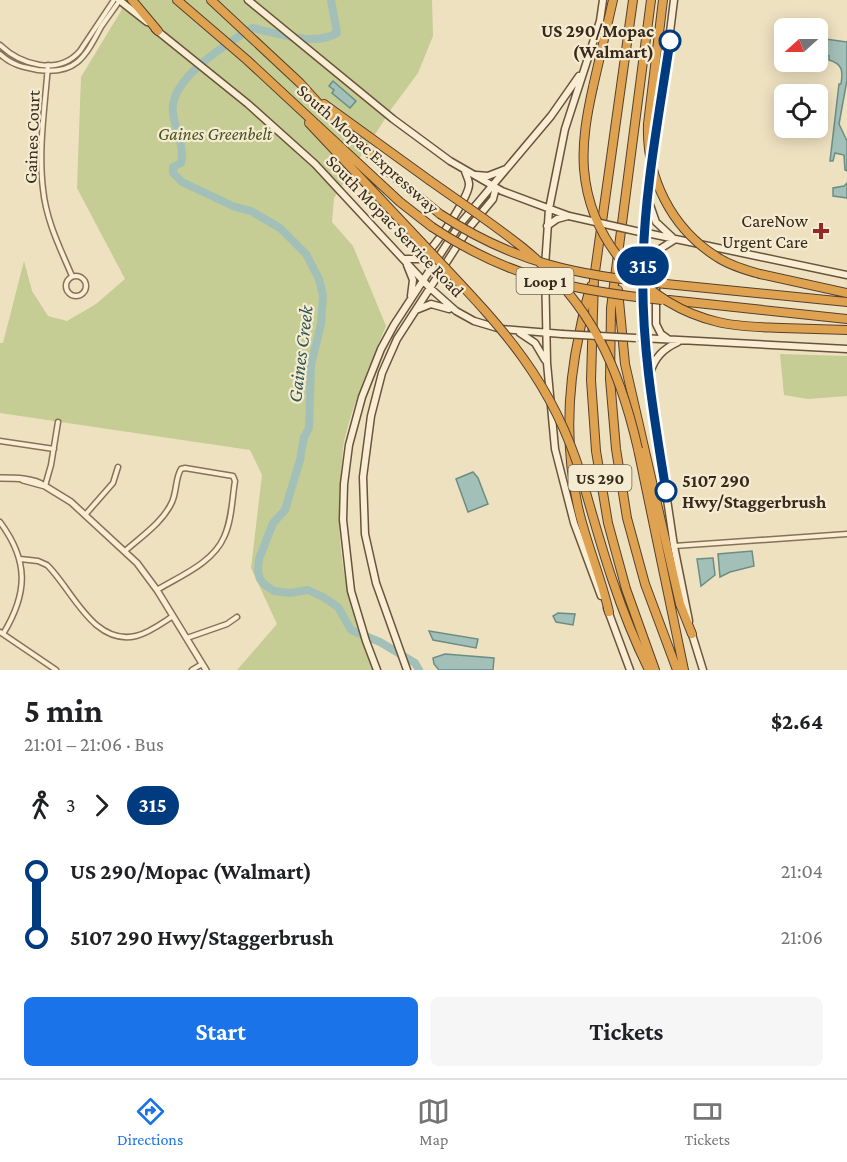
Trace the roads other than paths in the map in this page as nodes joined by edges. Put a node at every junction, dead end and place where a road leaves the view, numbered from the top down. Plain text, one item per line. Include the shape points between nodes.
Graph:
1 (114, 0) edge
2 (120, 0) edge
3 (132, 0) edge
4 (177, 0) edge
5 (211, 0) edge
6 (248, 0) edge
7 (603, 0) edge
8 (613, 0) edge
9 (633, 0) edge
10 (651, 0) edge
11 (663, 0) edge
12 (674, 0) edge
13 (99, 27) junction
14 (158, 31) junction
15 (0, 45) edge
16 (0, 54) edge
17 (48, 65) junction
18 (586, 65) junction
19 (48, 71) junction
20 (311, 94) junction
21 (295, 105) junction
22 (508, 168) junction
23 (465, 171) junction
24 (472, 175) junction
25 (495, 190) junction
26 (649, 199) junction
27 (549, 209) junction
28 (569, 216) junction
29 (547, 226) junction
30 (642, 233) junction
31 (675, 240) junction
32 (404, 259) junction
33 (616, 273) junction
34 (847, 275) edge
35 (72, 276) junction
36 (594, 279) junction
37 (423, 281) junction
38 (429, 287) junction
39 (847, 293) edge
40 (410, 300) junction
41 (847, 302) edge
42 (456, 311) junction
43 (414, 312) junction
44 (847, 319) edge
45 (847, 330) edge
46 (517, 331) junction
47 (546, 333) junction
48 (640, 338) junction
49 (669, 340) junction
50 (680, 341) junction
51 (847, 348) edge
52 (547, 363) junction
53 (649, 377) junction
54 (58, 422) dead end
55 (0, 441) edge
56 (54, 449) junction
57 (118, 467) dead end
58 (0, 478) edge
59 (45, 486) junction
60 (85, 515) junction
61 (0, 522) edge
62 (847, 534) edge
63 (675, 546) junction
64 (125, 551) junction
65 (20, 559) junction
66 (157, 590) junction
67 (609, 612) junction
68 (173, 616) junction
69 (237, 617) dead end
70 (2, 633) edge
71 (692, 634) junction
72 (187, 638) junction
73 (202, 664) junction
74 (406, 667) edge
75 (56, 670) edge
76 (192, 670) edge
77 (206, 670) edge
78 (377, 670) edge
79 (630, 670) edge
80 (648, 670) edge
81 (655, 670) edge
82 (677, 670) edge
83 (684, 670) edge
84 (703, 670) edge

1 - 13 street
2 - 13 street
2 - 14 main road, South Mopac Service Road
3 - 14 highway
4 - 21 highway, South Mopac Expressway / Loop 1
5 - 20 highway, South Mopac Expressway / Loop 1
6 - 23 main road via 413,135
7 - 18 main road
8 - 45 highway, bridge via 583,150 588,192 609,243 629,271 651,291 698,316 739,326
9 - 36 highway, US 290
10 - 33 highway, US 290
11 - 39 highway, bridge via 647,145 659,190 670,210 684,229 718,258 760,274
12 - 26 main road
13 - 17 street via 74,57
13 - 19 street via 93,44 78,62 66,69
14 - 32 main road, South Mopac Service Road via 248,104 327,176
15 - 17 street via 22,61
16 - 19 street via 17,66
17 - 19 street, Gaines Court
18 - 22 main road via 552,116
18 - 27 main road via 565,129
19 - 35 street, Gaines Court via 43,190 52,228
20 - 41 highway, South Mopac Expressway / Loop 1, bridge via 391,174 440,214 488,242 549,266 598,277
20 - 83 highway, bridge via 522,247 553,275 600,339 618,376 638,449
21 - 44 highway, South Mopac Expressway / Loop 1, bridge via 432,227 480,256 524,274 595,292
21 - 80 highway, bridge via 489,314 528,362 561,419 610,577
22 - 24 main road via 488,176
22 - 25 main road
23 - 24 main road
23 - 32 main road via 470,185 465,197 433,247 420,259
24 - 25 main road
25 - 27 main road
25 - 37 main road via 460,224
25 - 38 main road via 490,203
26 - 30 main road
26 - 31 main road via 656,222
27 - 28 main road
27 - 29 main road
28 - 29 main road
28 - 30 main road, bridge
29 - 47 main road
30 - 31 main road
30 - 48 main road
31 - 34 main road
31 - 49 main road via 660,249 656,259 656,324
32 - 37 main road, South Mopac Service Road
32 - 40 main road via 412,280
33 - 71 highway via 625,364 680,604
33 - 82 highway, US 290 via 611,308 610,379 620,476 645,584
35 - 35 street, Gaines Court via 67,280 67,290 79,296 87,289 86,281 82,276
36 - 67 highway via 573,363 569,442 578,507
36 - 81 highway, US 290 via 591,380 602,488 626,589
37 - 38 main road, South Mopac Service Road
37 - 40 main road
38 - 42 main road, South Mopac Service Road
38 - 43 main road
40 - 78 main road via 371,372 349,445 344,484 347,568 359,620
42 - 43 main road via 431,304
42 - 46 main road, South Mopac Service Road via 491,327
43 - 74 main road via 382,373 371,416 363,477 370,560
46 - 47 main road, South Mopac Service Road
46 - 52 main road via 535,343
47 - 48 main road, South Mopac Service Road, bridge
47 - 52 main road
48 - 49 main road, South Mopac Service Road
48 - 53 main road
49 - 50 main road, South Mopac Service Road
50 - 51 main road, South Mopac Service Road
50 - 53 main road via 660,353
52 - 67 main road via 561,474 578,533
53 - 63 main road
54 - 56 street
55 - 56 street
56 - 59 street
57 - 60 street via 113,483
58 - 59 street
59 - 60 street
60 - 64 street
61 - 65 street
62 - 63 street
63 - 71 main road
64 - 66 street
64 - 66 street via 167,511 181,469 233,476 222,542 205,561
65 - 68 street via 47,565 94,623 110,633 136,636
65 - 70 street via 20,597
66 - 68 street
67 - 79 main road
68 - 72 street
69 - 72 street
70 - 75 street
71 - 84 main road
72 - 73 street
73 - 76 street
73 - 77 street

